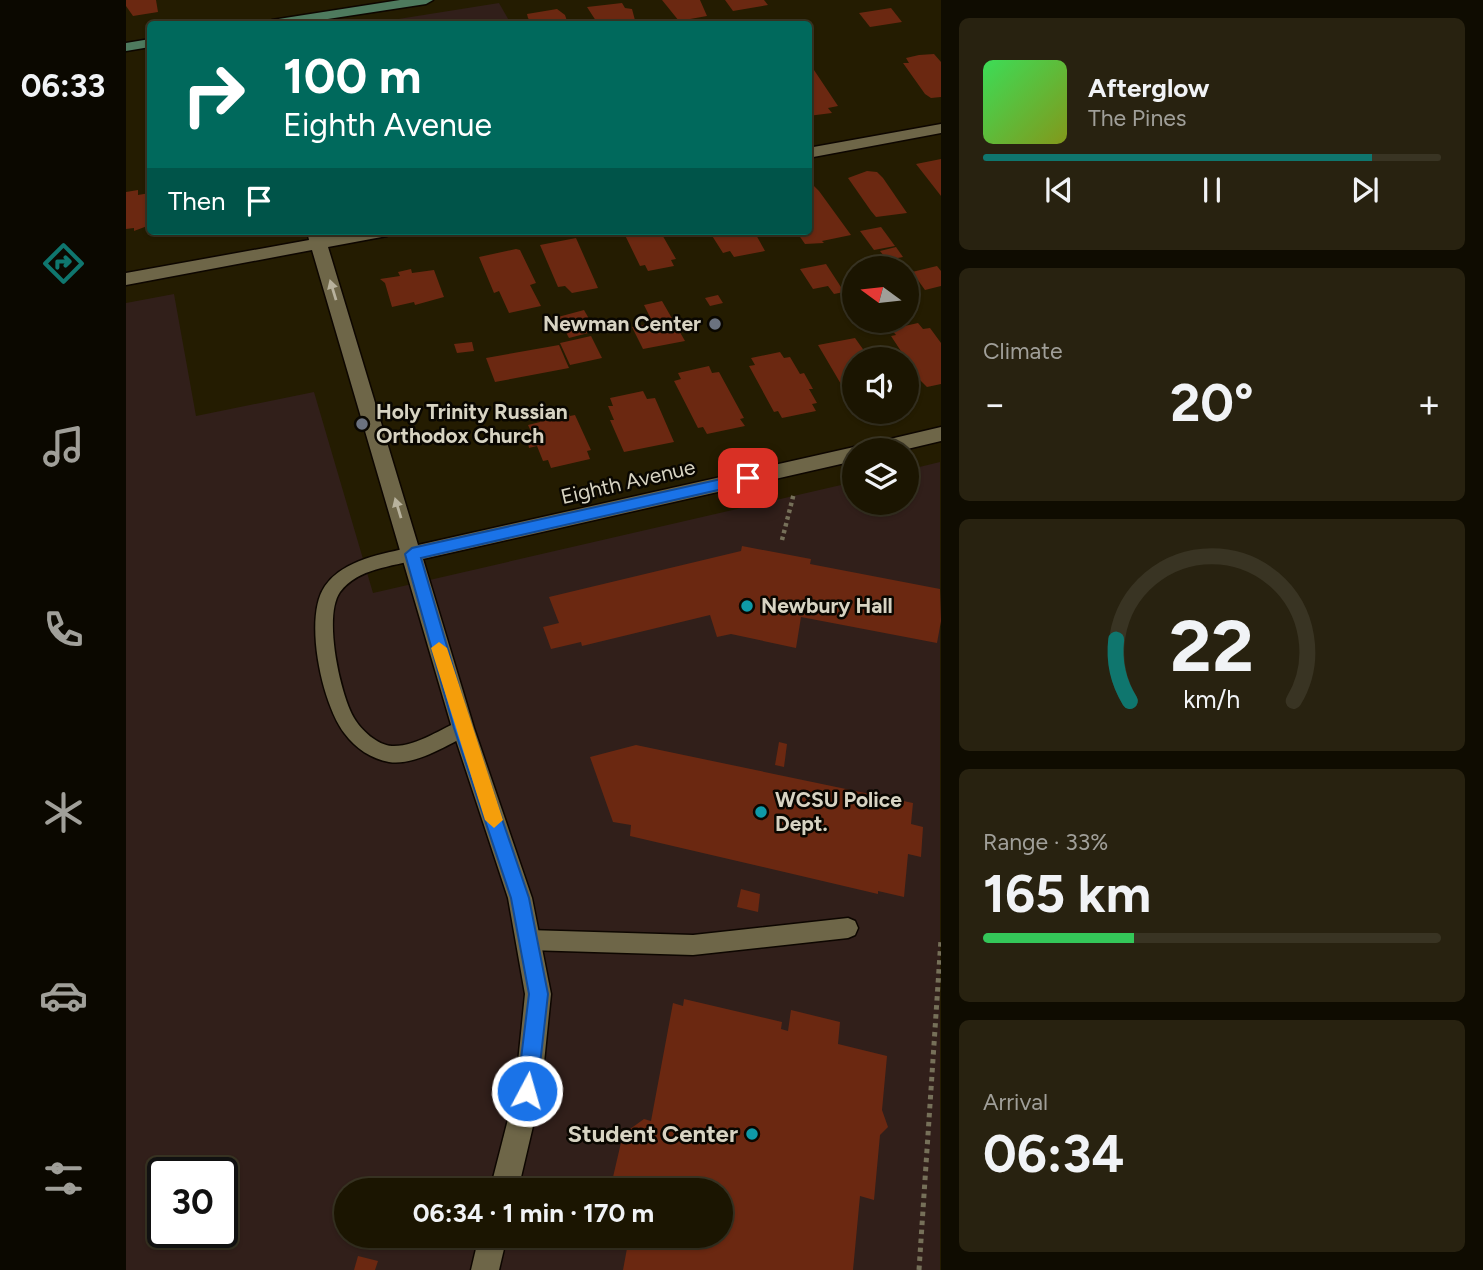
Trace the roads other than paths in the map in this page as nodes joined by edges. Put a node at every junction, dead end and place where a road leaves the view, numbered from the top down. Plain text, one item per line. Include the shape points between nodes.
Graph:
1 (426, 0) edge
2 (291, 21) edge
3 (147, 44) edge
4 (126, 47) edge
5 (940, 128) edge
6 (812, 152) edge
7 (340, 235) edge
8 (317, 237) edge
9 (126, 279) edge
10 (940, 434) edge
11 (919, 439) edge
12 (842, 457) edge
13 (412, 554) junction
14 (463, 728) junction
15 (848, 928) dead end
16 (528, 940) junction
17 (507, 1178) edge
18 (490, 1248) edge
19 (485, 1270) edge

1 - 2 street
3 - 4 street
5 - 6 street
7 - 8 street
8 - 9 street
13 -> 8 street
10 - 11 street
12 - 13 street, Eighth Avenue
13 - 14 street
13 - 14 lane via 345,577 329,592 323,613 328,661 346,721 367,744 393,754
14 - 16 street via 520,898
15 - 16 lane via 693,944
16 - 17 street via 538,994 527,1091
18 - 19 street

